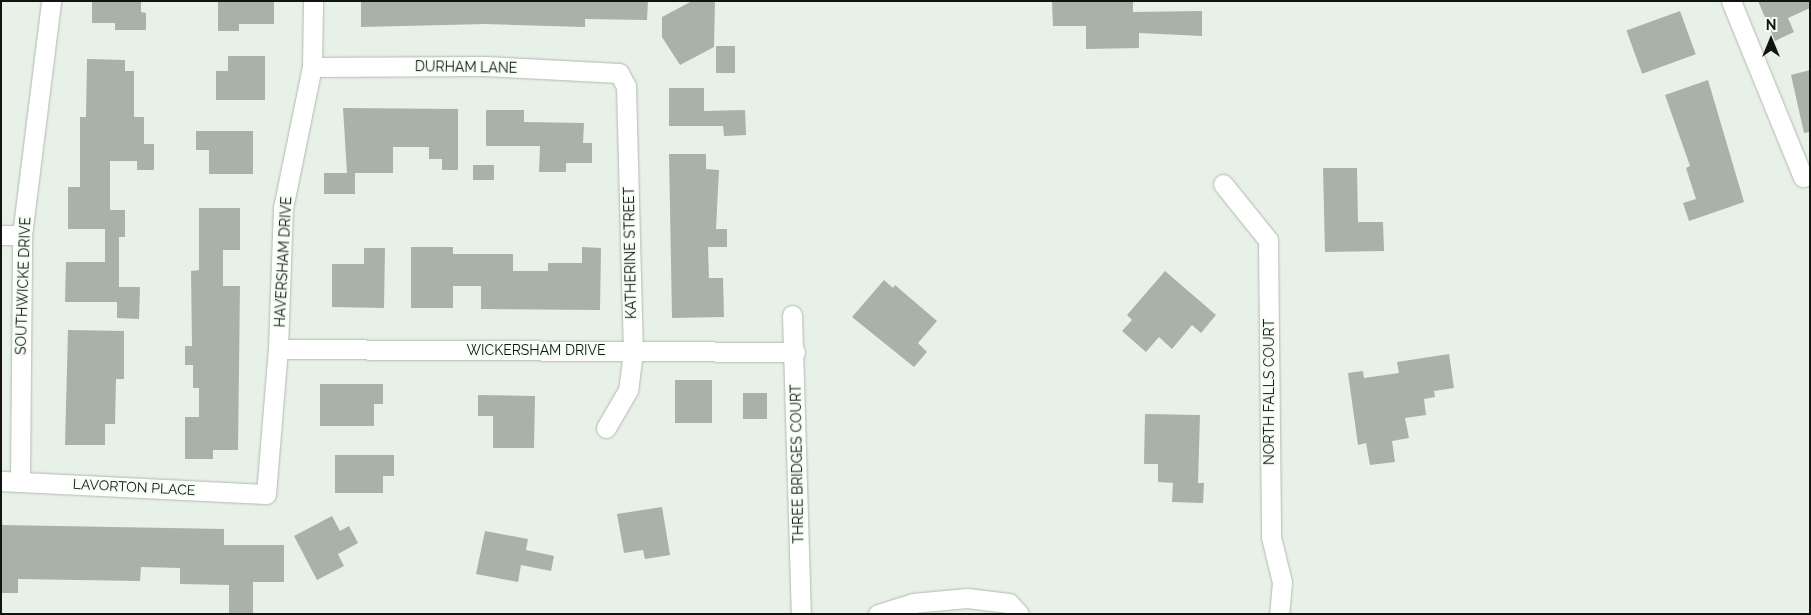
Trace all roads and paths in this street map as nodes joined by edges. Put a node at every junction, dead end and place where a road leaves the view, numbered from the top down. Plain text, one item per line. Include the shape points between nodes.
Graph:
1 (51, 1) edge
2 (313, 1) edge
3 (1731, 1) edge
4 (312, 67) junction
5 (619, 72) joint
6 (1806, 176) edge
7 (1223, 184) dead end
8 (1, 235) edge
9 (22, 235) junction
10 (792, 315) dead end
11 (278, 349) junction
12 (633, 351) junction
13 (795, 352) junction
14 (606, 428) dead end
15 (1, 481) edge
16 (20, 481) junction
17 (266, 494) joint
18 (801, 614) edge
19 (878, 614) edge
20 (1019, 614) edge
21 (1279, 614) edge

1 - 9 street, SOUTHWICKE DRIVE
2 - 4 street, HAVERSHAM DRIVE
3 - 6 street
4 - 5 street, DURHAM LANE via 485,66
4 - 11 street, HAVERSHAM DRIVE via 283,208
5 - 12 street, KATHERINE STREET via 626,86
7 - 21 street, NORTH FALLS COURT via 1268,240 1271,537 1282,582
8 - 9 street
9 - 16 street, SOUTHWICKE DRIVE
10 - 13 street, THREE BRIDGES COURT
11 - 12 street, WICKERSHAM DRIVE
11 - 17 street, HAVERSHAM DRIVE
12 - 13 street, WICKERSHAM DRIVE
12 - 14 street, KATHERINE STREET via 628,390
13 - 18 street, THREE BRIDGES COURT
15 - 16 street, LAVORTON PLACE
16 - 17 street, LAVORTON PLACE
19 - 20 street via 913,602 967,598 1008,602

